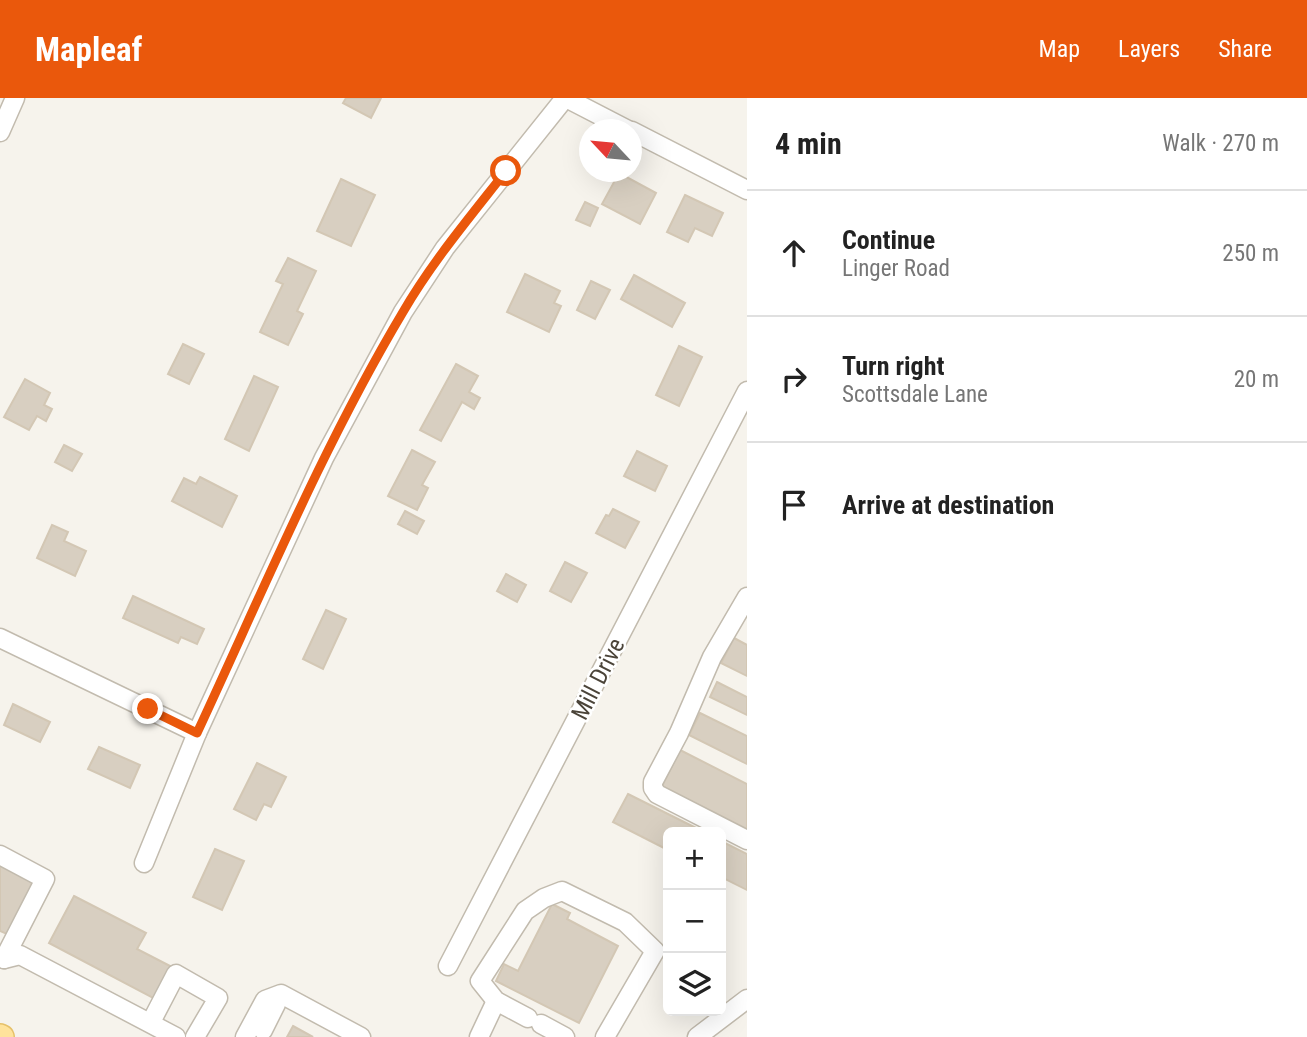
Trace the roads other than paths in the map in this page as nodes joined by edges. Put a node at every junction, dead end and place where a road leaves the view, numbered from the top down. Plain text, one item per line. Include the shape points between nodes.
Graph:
1 (15, 98) edge
2 (566, 98) edge
3 (608, 119) edge
4 (0, 132) edge
5 (642, 136) edge
6 (747, 190) edge
7 (747, 391) edge
8 (747, 597) edge
9 (0, 638) edge
10 (197, 733) junction
11 (747, 840) edge
12 (0, 855) edge
13 (144, 863) dead end
14 (1, 961) edge
15 (448, 966) dead end
16 (281, 994) junction
17 (747, 999) edge
18 (496, 1001) junction
19 (151, 1022) junction
20 (264, 1030) dead end
21 (483, 1036) edge
22 (176, 1037) edge
23 (195, 1037) edge
24 (245, 1037) edge
25 (361, 1037) edge
26 (565, 1037) edge
27 (606, 1037) edge
28 (697, 1037) edge

1 - 4 street
2 - 3 street
2 - 10 street via 445,248 403,312 324,458
5 - 6 street
7 - 15 street, Mill Drive
8 - 11 street via 712,657 653,782 657,794
9 - 10 street
10 - 13 street
12 - 14 street via 45,879
14 - 19 street via 20,955
16 - 20 street
16 - 24 street via 265,1000
16 - 25 street
17 - 28 street
18 - 21 street
18 - 26 street
18 - 27 street via 480,981 525,911 562,891 625,922 655,951
19 - 22 street
19 - 23 street via 176,974 218,998

